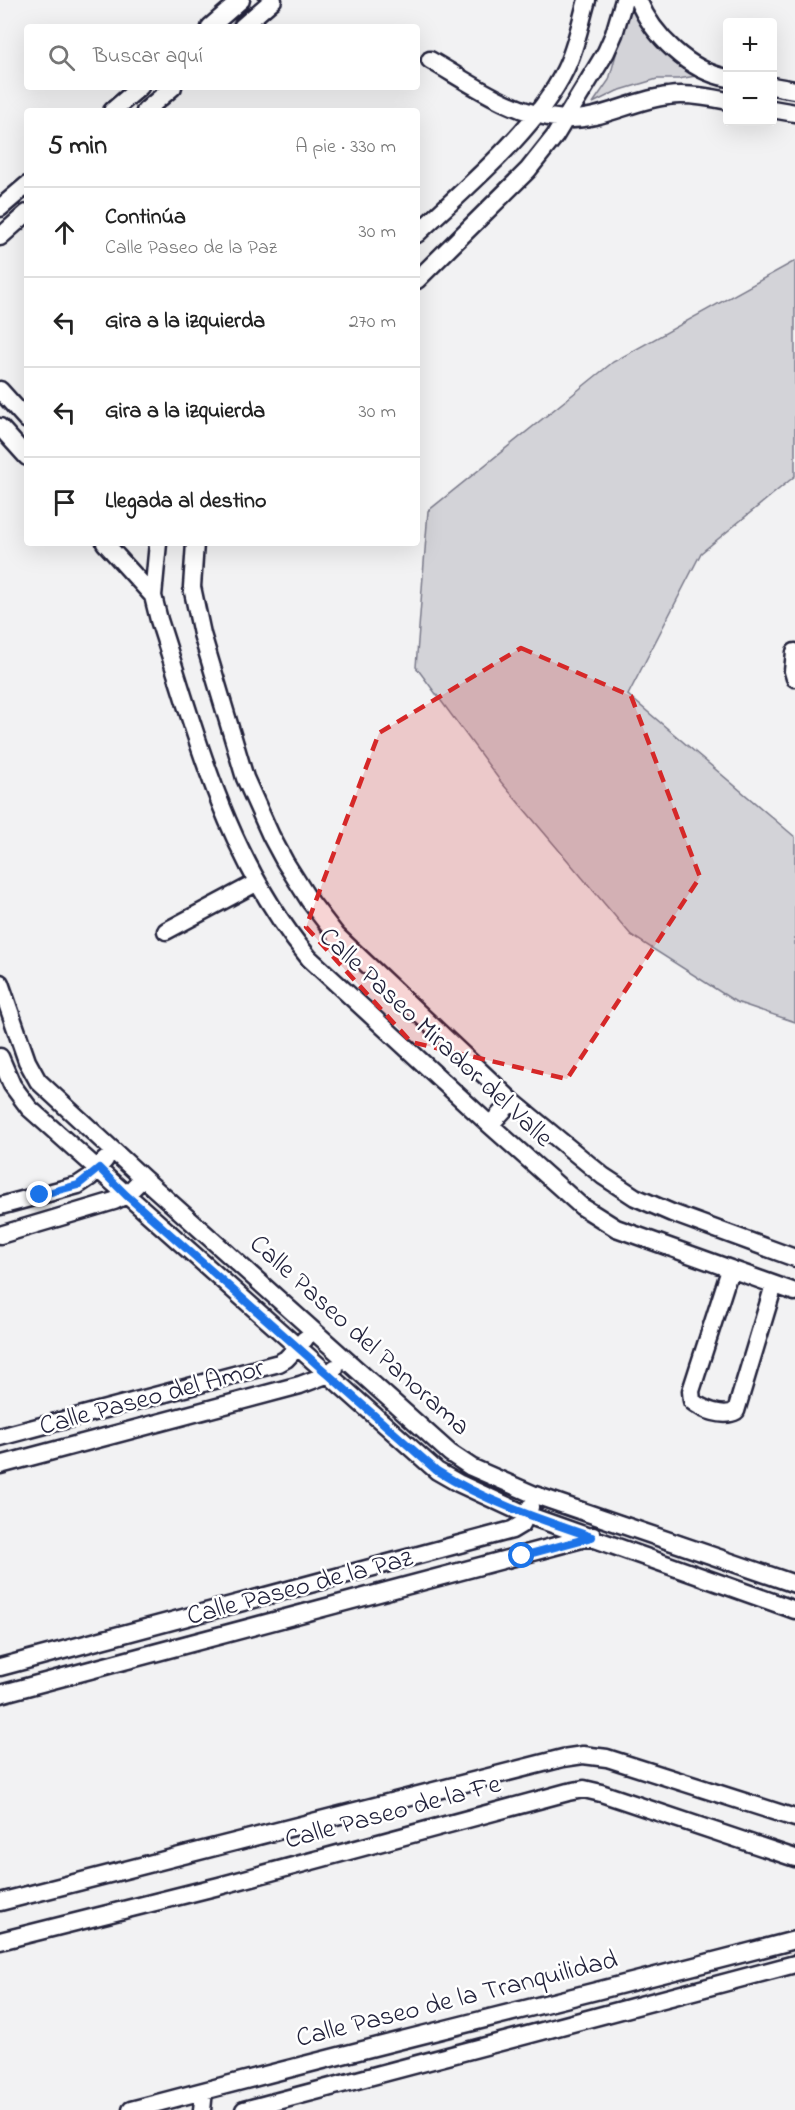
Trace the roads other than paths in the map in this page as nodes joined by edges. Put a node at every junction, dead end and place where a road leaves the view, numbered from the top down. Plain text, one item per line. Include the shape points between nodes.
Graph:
1 (241, 0) edge
2 (273, 0) edge
3 (587, 0) edge
4 (624, 0) edge
5 (638, 0) edge
6 (213, 24) edge
7 (245, 24) edge
8 (430, 60) dead end
9 (702, 69) junction
10 (723, 77) edge
11 (777, 87) edge
12 (136, 90) edge
13 (170, 90) edge
14 (795, 90) edge
15 (696, 97) junction
16 (723, 100) edge
17 (116, 108) edge
18 (148, 108) edge
19 (777, 110) edge
20 (795, 113) edge
21 (535, 115) junction
22 (566, 119) junction
23 (24, 187) edge
24 (0, 208) edge
25 (24, 216) edge
26 (420, 231) edge
27 (0, 237) edge
28 (420, 277) edge
29 (0, 390) edge
30 (24, 417) edge
31 (0, 427) edge
32 (24, 454) edge
33 (108, 546) edge
34 (159, 546) edge
35 (193, 546) edge
36 (153, 596) junction
37 (795, 652) edge
38 (795, 678) edge
39 (256, 883) junction
40 (166, 931) dead end
41 (0, 983) edge
42 (0, 1057) edge
43 (512, 1101) junction
44 (490, 1125) junction
45 (114, 1150) junction
46 (99, 1168) junction
47 (143, 1178) junction
48 (126, 1195) junction
49 (0, 1206) edge
50 (0, 1235) edge
51 (795, 1258) edge
52 (730, 1270) junction
53 (774, 1285) junction
54 (795, 1292) edge
55 (313, 1329) junction
56 (299, 1347) junction
57 (346, 1359) junction
58 (329, 1374) junction
59 (0, 1437) edge
60 (0, 1465) edge
61 (535, 1495) junction
62 (527, 1515) junction
63 (600, 1517) junction
64 (592, 1537) junction
65 (795, 1584) edge
66 (795, 1610) edge
67 (0, 1667) edge
68 (0, 1694) edge
69 (795, 1818) edge
70 (795, 1858) edge
71 (0, 1902) edge
72 (795, 1940) edge
73 (0, 1941) edge
74 (795, 1964) edge
75 (585, 1995) junction
76 (592, 2019) junction
77 (204, 2091) junction
78 (131, 2110) edge
79 (202, 2110) edge
80 (244, 2110) edge

1 - 6 street
2 - 7 street
3 - 21 street via 565,71
4 - 22 street via 606,52
5 - 9 street via 652,25 678,54
8 - 21 street
9 - 10 street
9 - 15 street
11 - 14 street
12 - 17 street
13 - 18 street
15 - 16 street
15 - 22 street via 668,96 606,114
19 - 20 street
21 - 22 street
21 - 26 street
22 - 28 street via 528,170
23 - 24 street
25 - 27 street
29 - 30 street
31 - 32 street
33 - 36 street
34 - 36 street, Calle Paseo Mirador del Valle
35 - 43 street, Calle Paseo Mirador del Valle via 192,587 202,634 245,778 285,862 336,935
36 - 39 street, Calle Paseo Mirador del Valle via 214,790
37 - 38 street
39 - 40 street
39 - 44 street, Calle Paseo Mirador del Valle via 309,958
41 - 45 street, Calle Paseo del Panorama via 32,1072
42 - 46 street, Calle Paseo del Panorama via 12,1085 29,1108
43 - 44 street
43 - 51 street, Calle Paseo Mirador del Valle via 603,1176 635,1197
44 - 52 street, Calle Paseo Mirador del Valle via 581,1206 616,1228
45 - 46 street
45 - 47 street, Calle Paseo del Panorama
46 - 48 street, Calle Paseo del Panorama
46 - 49 street via 78,1185
47 - 48 street
47 - 55 street, Calle Paseo del Panorama
48 - 50 street
48 - 56 street, Calle Paseo del Panorama
52 - 53 street, Calle Paseo Mirador del Valle
52 - 53 street via 691,1391 692,1401 698,1406 723,1414 736,1411
53 - 54 street, Calle Paseo Mirador del Valle
55 - 56 street, Calle Paseo del Amor
55 - 57 street, Calle Paseo del Panorama
56 - 58 street, Calle Paseo del Panorama
56 - 59 street, Calle Paseo del Amor via 279,1363
57 - 58 street, Calle Paseo del Amor
57 - 61 street, Calle Paseo del Panorama via 450,1453 471,1467
58 - 60 street, Calle Paseo del Amor
58 - 62 street, Calle Paseo del Panorama via 437,1471
61 - 62 street
61 - 63 street, Calle Paseo del Panorama
62 - 64 street, Calle Paseo del Panorama
62 - 67 street, Calle Paseo de la Paz via 512,1530
63 - 64 street
63 - 65 street, Calle Paseo del Panorama
64 - 66 street, Calle Paseo del Panorama
64 - 68 street, Calle Paseo de la Paz
69 - 71 street, Calle Paseo de la Fe via 607,1758 583,1755
70 - 73 street, Calle Paseo de la Fe via 584,1789
72 - 75 street, Calle Paseo de la Tranquilidad
74 - 76 street, Calle Paseo de la Tranquilidad
75 - 76 street
75 - 77 street, Calle Paseo de la Tranquilidad
76 - 80 street, Calle Paseo de la Tranquilidad
77 - 78 street, Calle Paseo de la Tranquilidad
77 - 79 street

